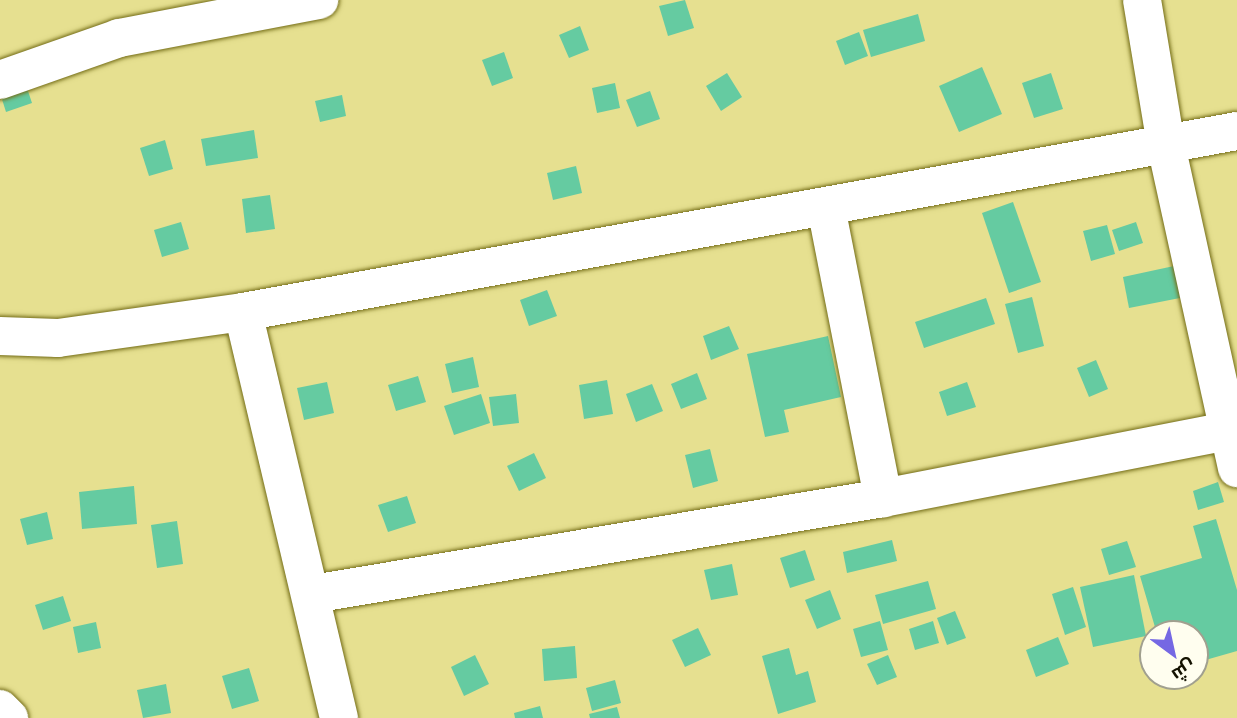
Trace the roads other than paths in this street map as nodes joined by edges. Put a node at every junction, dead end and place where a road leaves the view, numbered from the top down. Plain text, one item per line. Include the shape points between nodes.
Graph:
1 (318, 0) edge
2 (1142, 0) edge
3 (0, 80) edge
4 (1237, 131) edge
5 (1166, 145) junction
6 (826, 207) junction
7 (243, 312) junction
8 (0, 336) edge
9 (1233, 430) edge
10 (1237, 468) edge
11 (883, 498) junction
12 (313, 594) junction
13 (0, 709) edge
14 (9, 718) edge
15 (339, 718) edge

1 - 3 street via 119,38
2 - 5 street
4 - 5 street
5 - 6 street
5 - 9 street
6 - 7 street
6 - 11 street
7 - 8 street via 58,338
7 - 12 street
9 - 10 street
9 - 11 street
11 - 12 street
12 - 15 street
13 - 14 street

